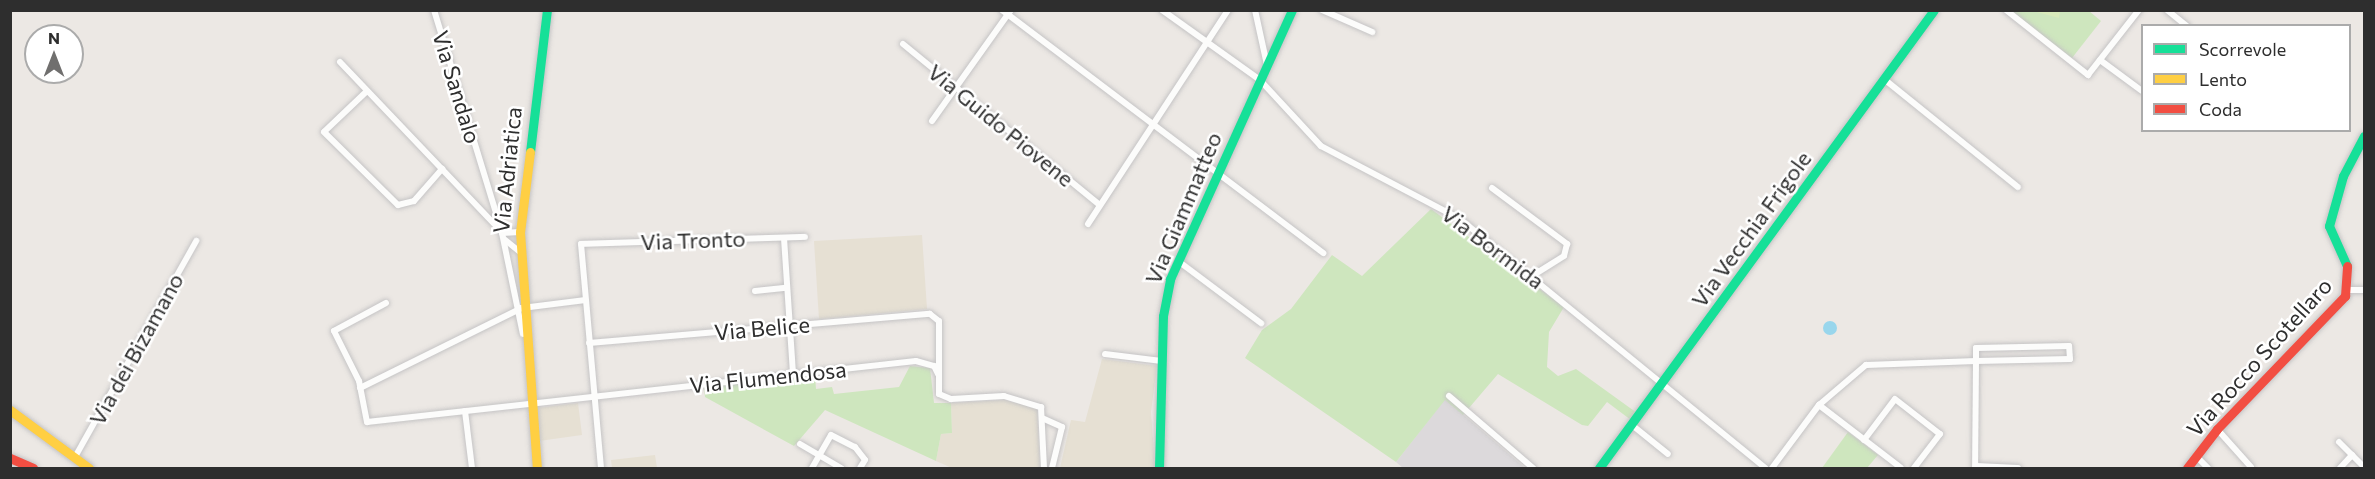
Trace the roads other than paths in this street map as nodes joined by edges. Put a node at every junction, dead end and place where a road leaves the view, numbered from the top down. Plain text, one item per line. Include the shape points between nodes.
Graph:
1 (434, 10) edge
2 (547, 10) edge
3 (1162, 10) edge
4 (1228, 10) edge
5 (1255, 10) edge
6 (1292, 10) edge
7 (1322, 10) edge
8 (1934, 10) edge
9 (2006, 10) edge
10 (2139, 10) edge
11 (2167, 10) edge
12 (1007, 12) edge
13 (2184, 24) edge
14 (1372, 32) dead end
15 (1207, 42) junction
16 (903, 44) dead end
17 (2100, 60) junction
18 (340, 62) dead end
19 (1267, 65) junction
20 (1884, 79) junction
21 (1260, 80) junction
22 (955, 88) junction
23 (2141, 90) edge
24 (367, 91) junction
25 (932, 121) dead end
26 (1152, 124) junction
27 (2364, 136) edge
28 (442, 169) junction
29 (1218, 174) junction
30 (2018, 187) dead end
31 (1492, 188) dead end
32 (1100, 205) junction
33 (1088, 224) dead end
34 (520, 232) junction
35 (503, 236) junction
36 (805, 237) dead end
37 (784, 238) junction
38 (196, 241) dead end
39 (520, 252) junction
40 (1323, 253) dead end
41 (1178, 261) junction
42 (1532, 276) junction
43 (786, 288) junction
44 (2348, 290) junction
45 (2364, 290) edge
46 (755, 291) dead end
47 (586, 300) junction
48 (386, 303) dead end
49 (518, 310) junction
50 (1261, 323) dead end
51 (790, 326) junction
52 (589, 343) junction
53 (1105, 354) dead end
54 (1162, 361) junction
55 (1976, 361) junction
56 (793, 374) junction
57 (938, 374) junction
58 (1661, 387) junction
59 (360, 388) junction
60 (593, 396) junction
61 (1449, 396) dead end
62 (531, 404) junction
63 (1819, 405) junction
64 (10, 410) edge
65 (465, 411) junction
66 (1042, 418) junction
67 (1632, 424) junction
68 (2217, 429) junction
69 (1864, 440) junction
70 (2339, 442) dead end
71 (800, 444) dead end
72 (1668, 454) dead end
73 (2352, 455) junction
74 (2196, 456) junction
75 (75, 457) junction
76 (820, 457) junction
77 (14, 458) edge
78 (2364, 466) edge
79 (1976, 467) edge
80 (2251, 467) edge
81 (33, 468) edge
82 (89, 468) edge
83 (472, 468) edge
84 (537, 468) edge
85 (601, 468) edge
86 (812, 468) edge
87 (841, 468) edge
88 (860, 468) edge
89 (1044, 468) edge
90 (1052, 468) edge
91 (1159, 468) edge
92 (1533, 468) edge
93 (1599, 468) edge
94 (1765, 468) edge
95 (1772, 468) edge
96 (1901, 468) edge
97 (1914, 468) edge
98 (2018, 468) edge
99 (2187, 468) edge
100 (2208, 468) edge
101 (2340, 468) edge

1 - 35 street, Via Sandalo
2 - 34 street, Via Adriatica
3 - 15 street, Via Bormida
4 - 15 street
5 - 19 street
6 - 19 street, Via Giammatteo
7 - 14 street
8 - 20 street, Via Vecchia Frigole
9 - 17 street via 2088,75
10 - 17 street
11 - 13 street
12 - 22 street
12 - 26 street
15 - 21 street, Via Bormida
15 - 26 street
16 - 22 street, Via Guido Piovene
17 - 23 street
18 - 24 street
19 - 21 street, Via Giammatteo
20 - 30 street
20 - 58 street, Via Vecchia Frigole
21 - 29 street, Via Giammatteo
21 - 42 street, Via Bormida via 1321,146 1436,204
22 - 25 street
22 - 32 street, Via Guido Piovene
24 - 28 street
24 - 28 street via 324,132 398,205 414,201
26 - 29 street
26 - 32 street
27 - 44 street, Via Rocco Scotellaro via 2343,176 2328,226 2349,271
28 - 35 street
29 - 40 street
29 - 41 street, Via Giammatteo
31 - 42 street via 1568,244 1564,256
32 - 33 street
34 - 35 street
34 - 39 street, Via Adriatica
35 - 39 street
35 - 49 street, Via Adriatica
36 - 37 street, Via Tronto
37 - 43 street
37 - 47 street, Via Tronto via 581,244
38 - 75 street, Via dei Bizamano
39 - 49 street, Via Adriatica
41 - 50 street
41 - 54 street, Via Giammatteo via 1166,296
42 - 58 street, Via Bormida via 1621,345
43 - 46 street
43 - 51 street
44 - 45 street
44 - 68 street, Via Rocco Scotellaro
47 - 49 street
47 - 52 street
48 - 59 street via 334,331
49 - 59 street
49 - 62 street, Via Adriatica
51 - 52 street, Via Belice
51 - 56 street
51 - 57 street, Via Belice via 936,316
52 - 60 street
53 - 54 street
54 - 91 street, Via Giammatteo
55 - 55 street via 2070,359 2069,346 1976,348
55 - 63 street via 1866,365
55 - 79 street
56 - 57 street, Via Flumendosa via 916,361 934,366
56 - 60 street, Via Flumendosa
57 - 66 street via 944,398 1004,396 1041,407
58 - 67 street, Via Vecchia Frigole
58 - 94 street, Via Bormida
59 - 65 street, Via Flumendosa via 367,422
60 - 62 street, Via Flumendosa
60 - 85 street
61 - 92 street
62 - 65 street, Via Flumendosa
62 - 84 street, Via Adriatica
63 - 69 street
63 - 95 street
64 - 75 street
65 - 83 street
66 - 89 street
66 - 90 street via 1062,427
67 - 72 street
67 - 93 street, Via Vecchia Frigole
68 - 74 street, Via Rocco Scotellaro
68 - 80 street
69 - 96 street
69 - 97 street via 1895,399 1940,434
70 - 73 street
71 - 76 street
73 - 78 street
73 - 101 street
74 - 99 street, Via Rocco Scotellaro
74 - 100 street
75 - 82 street
76 - 86 street
76 - 87 street
76 - 88 street via 831,435 855,447 865,460
77 - 81 street
79 - 98 street

